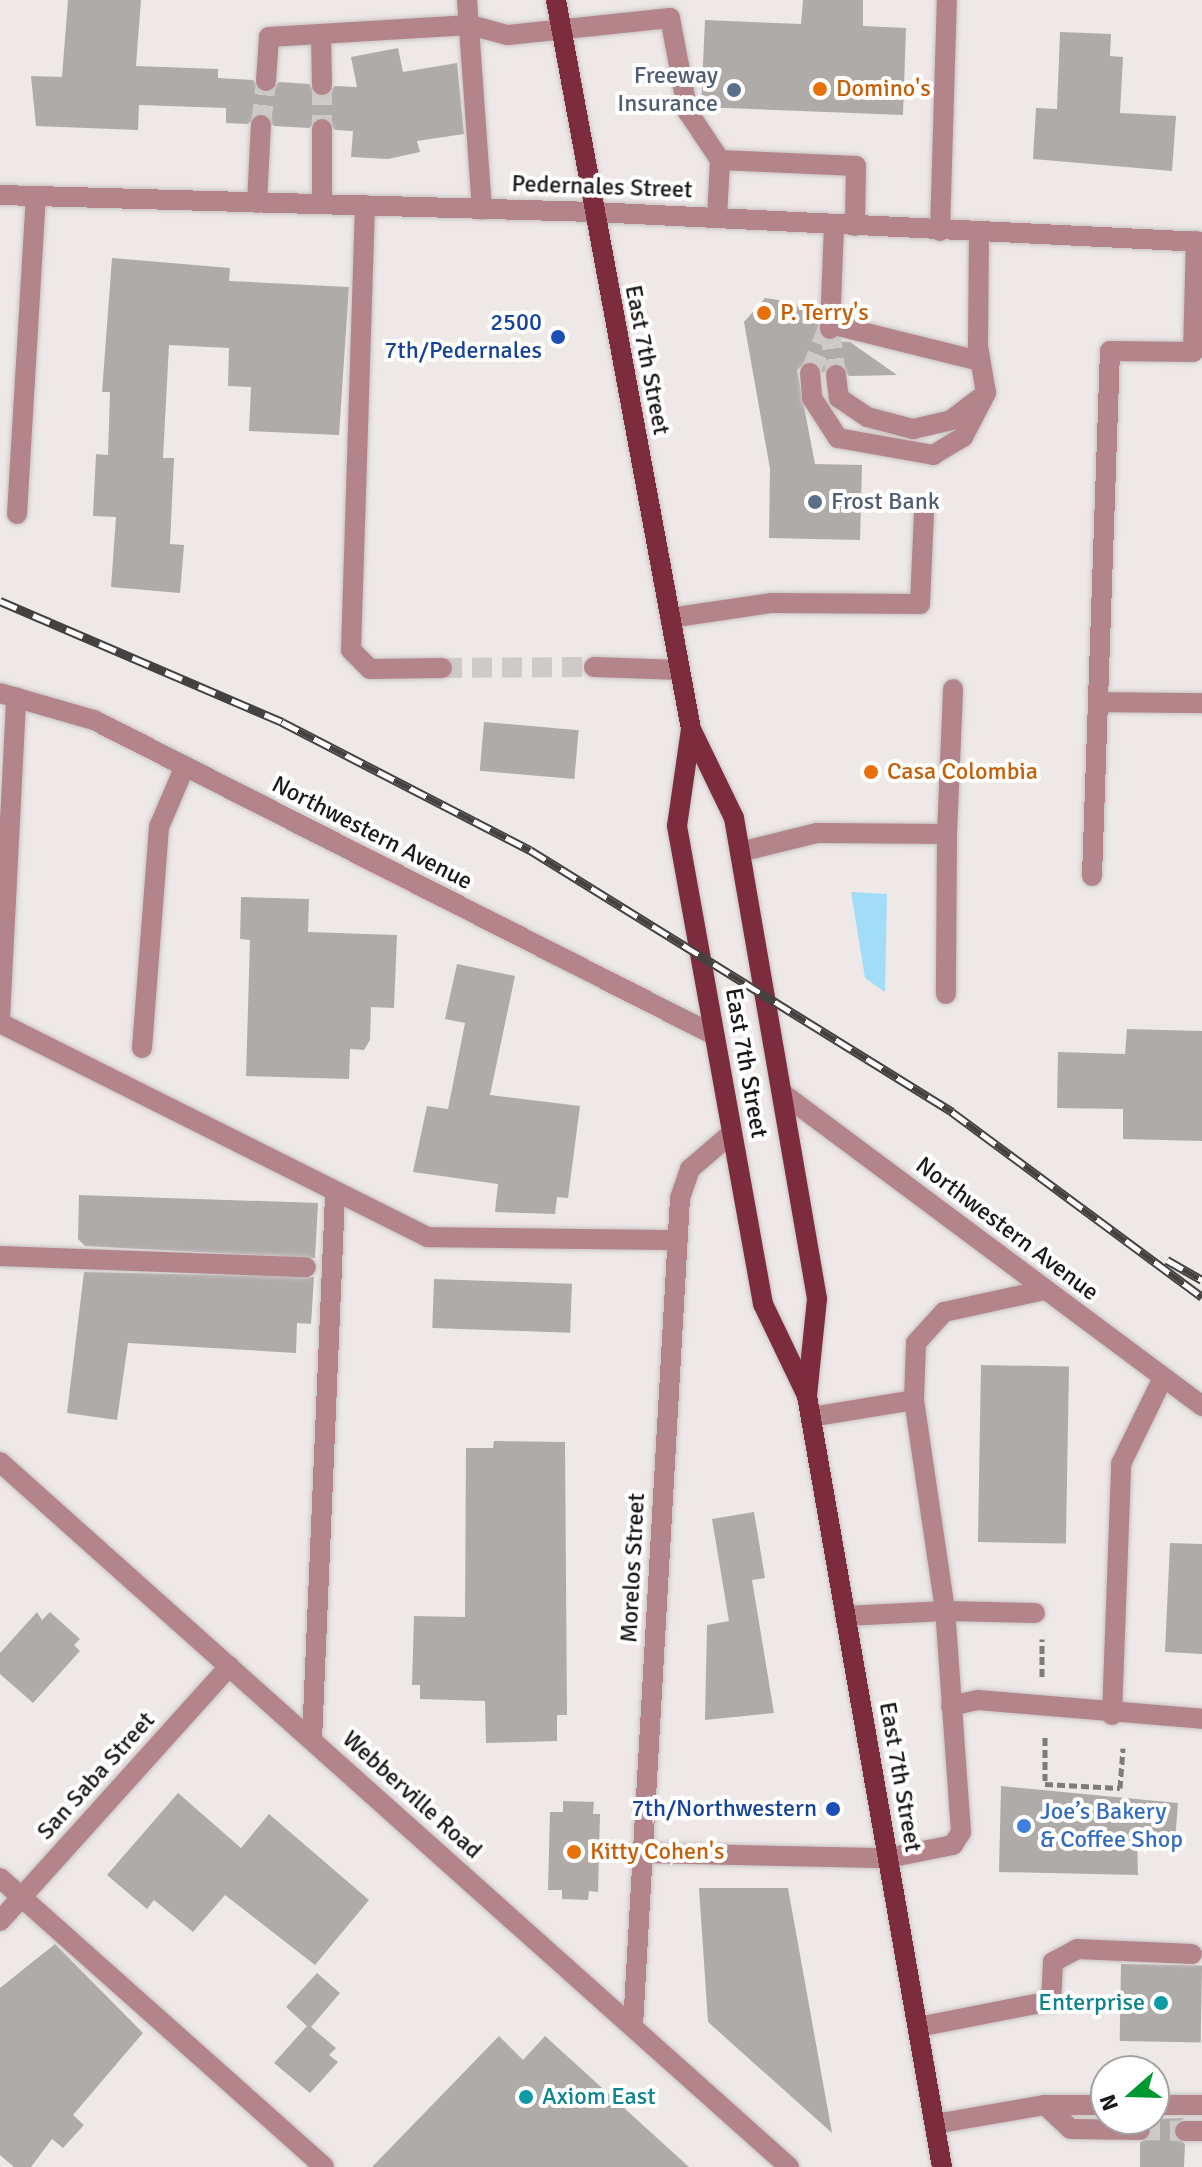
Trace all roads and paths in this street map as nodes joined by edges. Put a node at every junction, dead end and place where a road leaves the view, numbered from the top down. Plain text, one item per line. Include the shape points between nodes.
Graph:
1 (467, 0) edge
2 (556, 0) edge
3 (947, 0) edge
4 (470, 25) junction
5 (561, 25) junction
6 (321, 35) junction
7 (266, 81) tunnel mouth
8 (322, 85) tunnel mouth
9 (261, 125) tunnel mouth
10 (322, 129) tunnel mouth
11 (720, 160) junction
12 (0, 195) edge
13 (36, 197) junction
14 (257, 203) junction
15 (322, 204) junction
16 (365, 205) junction
17 (482, 209) junction
18 (594, 212) junction
19 (717, 218) junction
20 (834, 224) junction
21 (855, 226) junction
22 (940, 231) junction
23 (979, 232) junction
24 (1199, 242) edge
25 (1198, 352) edge
26 (980, 361) junction
27 (810, 373) tunnel mouth
28 (836, 375) tunnel mouth
29 (986, 393) junction
30 (924, 513) dead end
31 (17, 514) dead end
32 (670, 618) junction
33 (594, 667) tunnel mouth
34 (442, 668) tunnel mouth
35 (680, 670) junction
36 (953, 689) dead end
37 (8, 695) edge
38 (1098, 702) junction
39 (1202, 703) edge
40 (691, 729) junction
41 (185, 766) junction
42 (947, 834) junction
43 (740, 852) junction
44 (1092, 876) dead end
45 (946, 994) dead end
46 (0, 1021) edge
47 (714, 1035) junction
48 (142, 1048) dead end
49 (782, 1093) junction
50 (732, 1133) junction
51 (335, 1196) junction
52 (678, 1240) junction
53 (0, 1256) edge
54 (306, 1267) dead end
55 (1045, 1290) junction
56 (1163, 1378) junction
57 (914, 1400) junction
58 (809, 1406) junction
59 (1202, 1406) edge
60 (0, 1462) edge
61 (945, 1611) junction
62 (1035, 1613) dead end
63 (845, 1616) junction
64 (1042, 1638) dead end
65 (230, 1666) junction
66 (1042, 1678) dead end
67 (951, 1706) junction
68 (1112, 1715) junction
69 (1202, 1719) edge
70 (1045, 1737) dead end
71 (312, 1740) junction
72 (1123, 1748) dead end
73 (643, 1853) junction
74 (888, 1858) junction
75 (0, 1878) edge
76 (21, 1897) junction
77 (0, 1921) edge
78 (1192, 1954) dead end
79 (633, 2026) junction
80 (918, 2027) junction
81 (1045, 2105) junction
82 (1090, 2105) edge
83 (1170, 2105) edge
84 (1202, 2105) edge
85 (935, 2124) junction
86 (1090, 2129) edge
87 (324, 2167) edge
88 (789, 2167) edge
89 (942, 2167) edge

1 - 4 street
2 - 5 main road, East 7th Street
3 - 22 street
4 - 5 street via 508,35
4 - 6 street
4 - 17 street
5 - 11 street via 670,18 688,112
5 - 18 main road, East 7th Street
6 - 7 street via 269,37
6 - 8 street
9 - 14 street
10 - 15 street
11 - 19 street
11 - 21 street via 856,166
12 - 13 street, Pedernales Street
13 - 14 street, Pedernales Street
13 - 31 street
14 - 15 street, Pedernales Street
15 - 16 street, Pedernales Street
16 - 17 street, Pedernales Street
16 - 34 street via 351,650 370,669
17 - 18 street, Pedernales Street
18 - 19 street, Pedernales Street
18 - 32 main road, East 7th Street
19 - 20 street, Pedernales Street
20 - 21 street, Pedernales Street
20 - 26 street via 829,327
21 - 22 street, Pedernales Street
22 - 23 street, Pedernales Street
23 - 24 street, Pedernales Street
23 - 26 street
24 - 25 street
25 - 38 street via 1110,351
26 - 29 street
27 - 29 street via 812,398 838,438 933,455 963,437
28 - 29 street via 839,398 913,429 951,420
30 - 32 street via 920,604 772,603
32 - 35 main road, East 7th Street
33 - 35 street
35 - 40 main road, East 7th Street
36 - 42 street
37 - 41 street, Northwestern Avenue via 94,720
37 - 46 street
38 - 39 street
38 - 44 street
40 - 43 main road, East 7th Street via 734,818
40 - 47 main road, East 7th Street via 677,826
41 - 47 street, Northwestern Avenue
41 - 48 street via 159,827
42 - 43 street via 817,833
42 - 45 street
43 - 49 main road, East 7th Street
46 - 51 street
47 - 50 main road, East 7th Street
49 - 55 street, Northwestern Avenue
49 - 58 main road, East 7th Street via 817,1299
50 - 52 street, Morelos Street via 690,1169
50 - 58 main road, East 7th Street via 763,1304
51 - 52 street via 427,1237
51 - 71 street
52 - 73 street, Morelos Street
53 - 54 street
55 - 56 street, Northwestern Avenue
55 - 57 street via 944,1312 916,1343
56 - 59 street, Northwestern Avenue
56 - 68 street via 1121,1464
57 - 58 street
57 - 61 street
58 - 63 main road, East 7th Street
60 - 65 street, Webberville Road
61 - 62 street
61 - 63 street
61 - 67 street
63 - 74 main road, East 7th Street
64 - 66 path
65 - 71 street, Webberville Road
65 - 76 street, San Saba Street
67 - 68 street via 978,1700
67 - 74 street via 958,1841
68 - 69 street
70 - 72 path via 1045,1784 1120,1788
71 - 79 street, Webberville Road
73 - 74 street
73 - 79 street, Morelos Street
74 - 80 main road, East 7th Street
75 - 76 street
76 - 77 street, San Saba Street
76 - 87 street
78 - 80 street via 1077,1949 1053,1962 1051,2001
79 - 88 street, Webberville Road
80 - 85 main road, East 7th Street
81 - 82 street
81 - 85 street
81 - 86 street via 1071,2129
83 - 84 street
85 - 89 main road, East 7th Street

